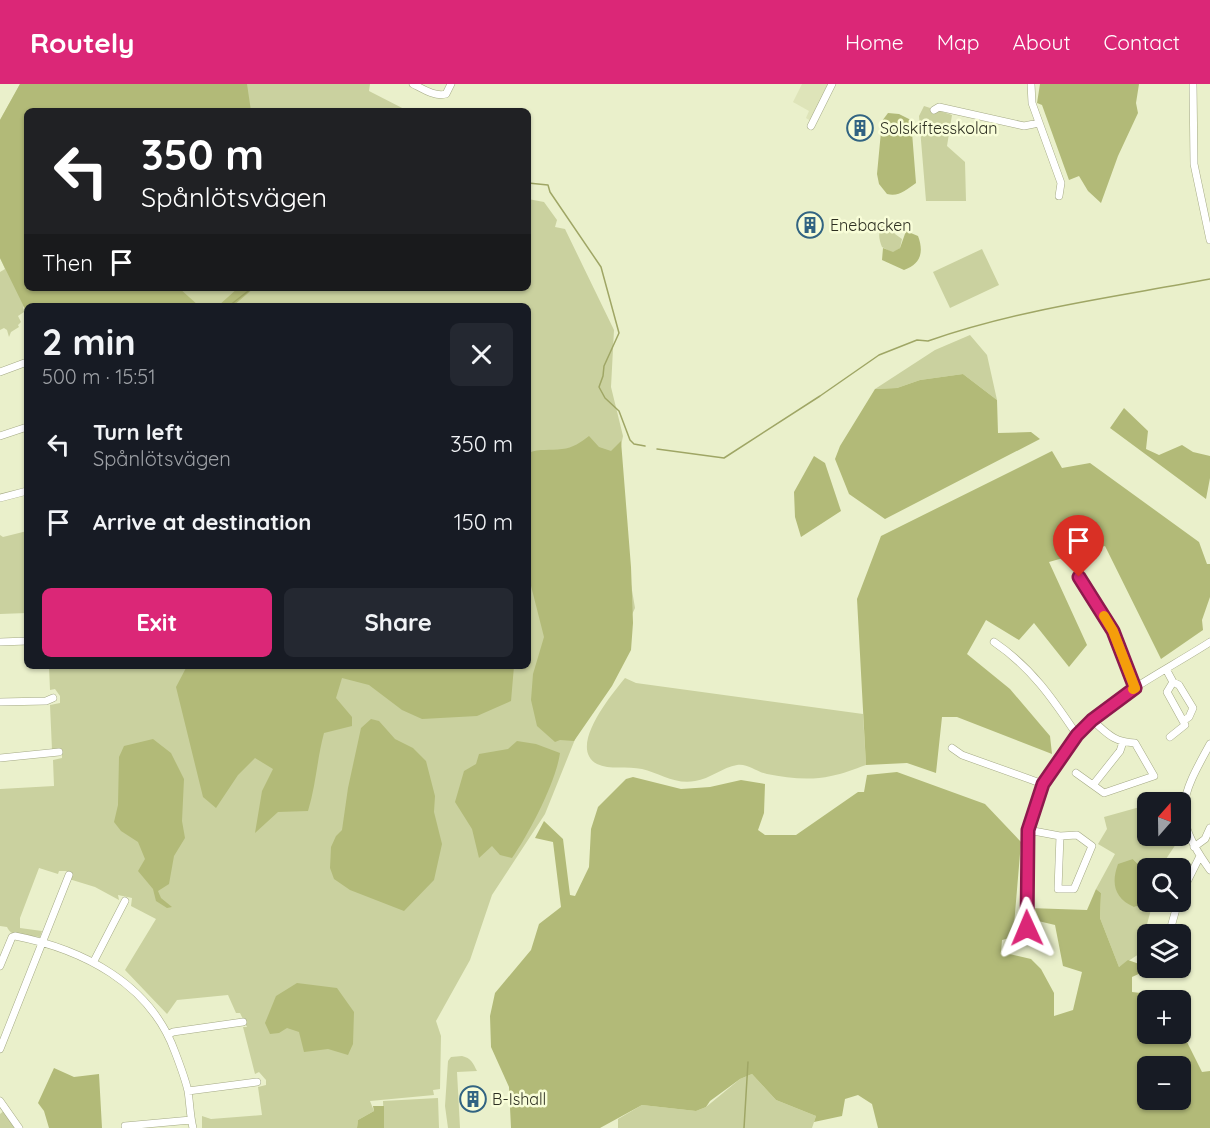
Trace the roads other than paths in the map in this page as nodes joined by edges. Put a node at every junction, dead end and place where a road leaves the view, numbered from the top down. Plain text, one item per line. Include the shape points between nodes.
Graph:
1 (413, 84) edge
2 (451, 84) edge
3 (832, 84) edge
4 (1031, 84) edge
5 (1192, 84) edge
6 (934, 110) dead end
7 (1039, 123) junction
8 (811, 126) dead end
9 (1059, 196) dead end
10 (1210, 240) edge
11 (24, 363) edge
12 (0, 372) edge
13 (24, 428) edge
14 (0, 436) edge
15 (24, 492) edge
16 (0, 498) edge
17 (1079, 577) dead end
18 (24, 641) edge
19 (0, 642) edge
20 (994, 642) dead end
21 (1210, 642) edge
22 (1166, 669) junction
23 (1173, 682) junction
24 (1135, 688) junction
25 (53, 698) dead end
26 (0, 702) edge
27 (1092, 720) junction
28 (1183, 721) junction
29 (1131, 734) dead end
30 (1077, 735) junction
31 (1170, 737) dead end
32 (1123, 742) junction
33 (1135, 743) junction
34 (1210, 744) edge
35 (952, 748) dead end
36 (59, 752) dead end
37 (0, 758) edge
38 (1076, 773) dead end
39 (1043, 784) junction
40 (1093, 785) junction
41 (1210, 828) edge
42 (1028, 830) junction
43 (1060, 836) junction
44 (1194, 847) junction
45 (1200, 856) junction
46 (1210, 870) edge
47 (1191, 874) edge
48 (69, 875) dead end
49 (125, 902) dead end
50 (1027, 928) dead end
51 (42, 941) junction
52 (94, 961) junction
53 (0, 966) edge
54 (243, 1022) dead end
55 (168, 1035) junction
56 (0, 1049) edge
57 (257, 1082) dead end
58 (188, 1091) junction
59 (0, 1101) edge
60 (191, 1119) junction
61 (125, 1126) dead end
62 (19, 1128) edge
63 (194, 1128) edge

1 - 2 street via 438,95 446,94
3 - 8 street
4 - 7 street via 1032,104
5 - 10 street via 1194,164
6 - 7 street via 939,107 1024,126
7 - 9 street via 1061,183
11 - 12 street
13 - 14 street
15 - 16 street
17 - 24 street via 1113,631
18 - 19 street
20 - 30 street via 1014,656 1047,691
21 - 22 street
22 - 23 street
22 - 24 street
23 - 28 street via 1167,692
23 - 28 street via 1193,708
24 - 27 street
25 - 26 street
27 - 30 street
27 - 32 street via 1113,739
28 - 31 street via 1185,725
29 - 33 street
30 - 39 street
32 - 33 street
32 - 40 street via 1120,752
33 - 40 street via 1154,776 1104,793
34 - 44 street via 1188,787 1185,802 1186,826
35 - 39 street
36 - 37 street
38 - 40 street
39 - 42 street
41 - 44 street via 1205,839
42 - 43 street
42 - 50 street
43 - 43 street via 1058,889 1074,889 1092,846 1077,835
44 - 45 street
45 - 46 street
45 - 47 street
48 - 51 street
49 - 52 street
51 - 52 street
51 - 53 street via 12,937
51 - 56 street
52 - 55 street via 141,997
54 - 55 street
55 - 58 street
57 - 58 street
58 - 60 street
59 - 62 street
60 - 61 street
60 - 63 street

